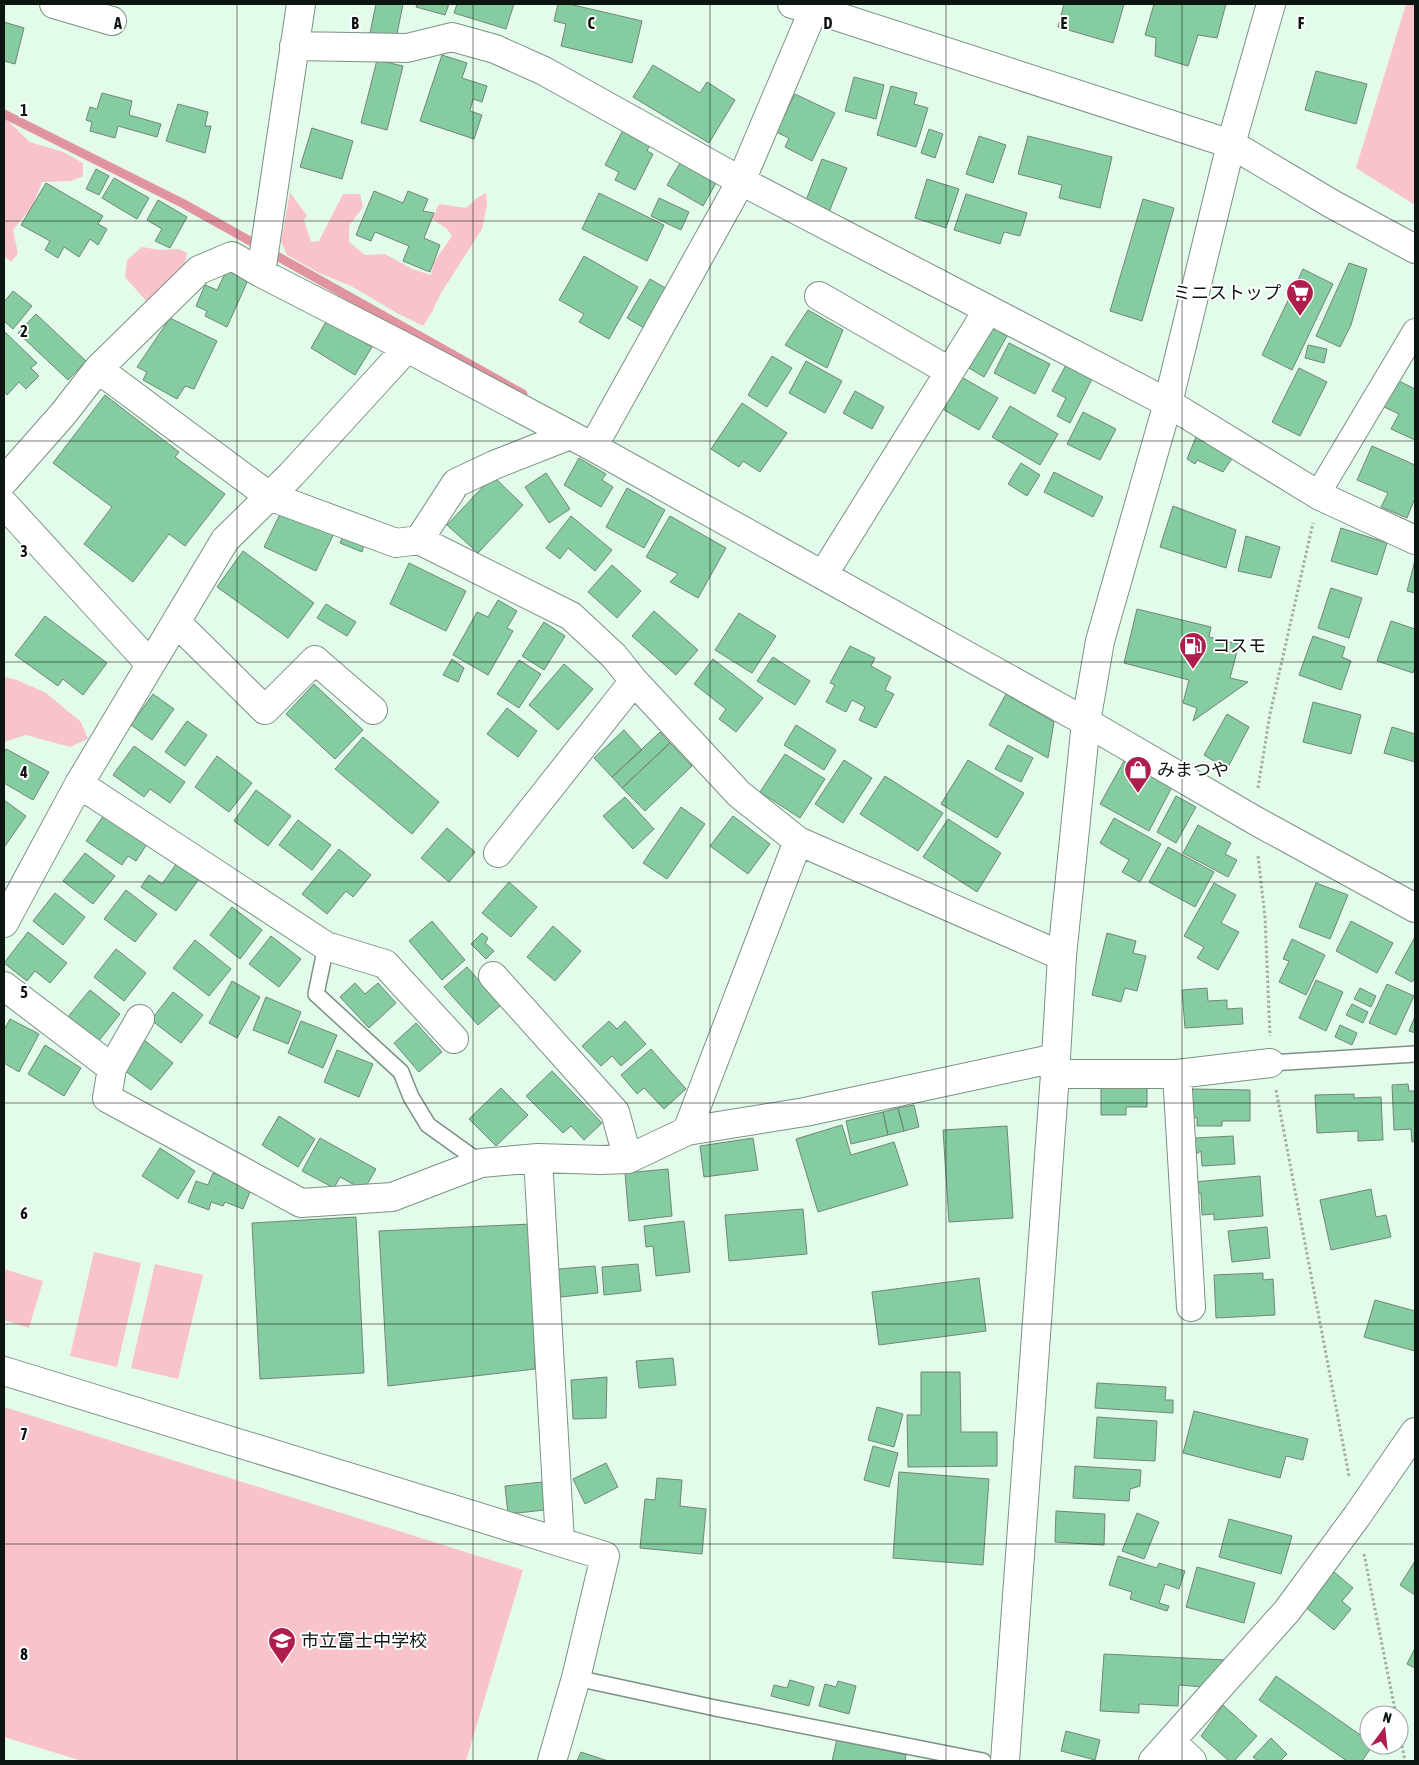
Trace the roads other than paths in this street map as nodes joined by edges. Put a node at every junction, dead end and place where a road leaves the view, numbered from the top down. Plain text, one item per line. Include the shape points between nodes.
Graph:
1 (54, 4) edge
2 (301, 4) edge
3 (1270, 4) edge
4 (808, 6) edge
5 (112, 21) dead end
6 (294, 46) junction
7 (1232, 144) junction
8 (740, 181) junction
9 (1415, 249) edge
10 (261, 273) junction
11 (819, 296) dead end
12 (988, 310) junction
13 (1415, 331) edge
14 (407, 348) junction
15 (98, 370) junction
16 (949, 371) junction
17 (1168, 403) junction
18 (570, 435) junction
19 (593, 447) junction
20 (4, 481) edge
21 (1322, 487) dead end
22 (269, 496) junction
23 (4, 504) edge
24 (419, 540) junction
25 (1415, 540) edge
26 (824, 575) junction
27 (176, 622) junction
28 (150, 664) junction
29 (634, 681) junction
30 (373, 710) dead end
31 (1086, 722) junction
32 (79, 784) junction
33 (798, 841) junction
34 (498, 853) dead end
35 (1415, 908) edge
36 (4, 923) edge
37 (326, 946) junction
38 (1062, 956) junction
39 (493, 976) dead end
40 (4, 986) edge
41 (140, 1019) dead end
42 (454, 1039) dead end
43 (1415, 1054) edge
44 (1270, 1063) joint
45 (1056, 1066) junction
46 (112, 1068) junction
47 (1177, 1074) junction
48 (687, 1131) junction
49 (538, 1158) junction
50 (628, 1159) junction
51 (481, 1163) junction
52 (1191, 1307) dead end
53 (4, 1371) edge
54 (1415, 1432) edge
55 (560, 1542) junction
56 (576, 1678) junction
57 (1172, 1742) junction
58 (552, 1761) edge
59 (983, 1761) edge
60 (1005, 1761) edge
61 (1153, 1761) edge
62 (1192, 1761) edge

1 - 5 street
2 - 6 street
3 - 7 street
4 - 7 street
4 - 8 street
6 - 8 street via 407,48 452,38 495,49 544,71
6 - 10 street
7 - 9 street
7 - 17 street
8 - 12 street
8 - 19 street
10 - 14 street
10 - 15 street via 232,256 199,270
11 - 16 street
12 - 16 street
12 - 17 street
13 - 21 street
14 - 18 street
14 - 22 street
15 - 20 street
15 - 22 street
16 - 26 street
17 - 25 street via 1320,496
17 - 31 street via 1100,641
18 - 19 street
18 - 24 street via 456,483
19 - 26 street
22 - 24 street via 396,543
22 - 27 street via 225,540
23 - 28 street
24 - 29 street via 571,616 614,656
26 - 31 street
27 - 28 street
27 - 30 street via 266,710 315,660
28 - 32 street
29 - 33 street via 739,794
29 - 34 street
31 - 35 street via 1256,821
31 - 38 street
32 - 36 street
32 - 37 street
33 - 38 street
33 - 48 street
37 - 42 street via 385,964
37 - 51 lane via 316,994 401,1072 428,1125
38 - 45 street
39 - 50 street via 615,1112
40 - 46 street
41 - 46 street
43 - 44 lane
44 - 47 street
45 - 47 street
45 - 48 street
45 - 60 street
46 - 51 street via 107,1098 301,1203 392,1197
47 - 52 street
48 - 50 street
49 - 50 street
49 - 51 street
49 - 55 street
53 - 55 street
54 - 57 street via 1287,1611
55 - 56 street via 604,1556
56 - 58 street
56 - 59 lane
57 - 61 street
57 - 62 street

